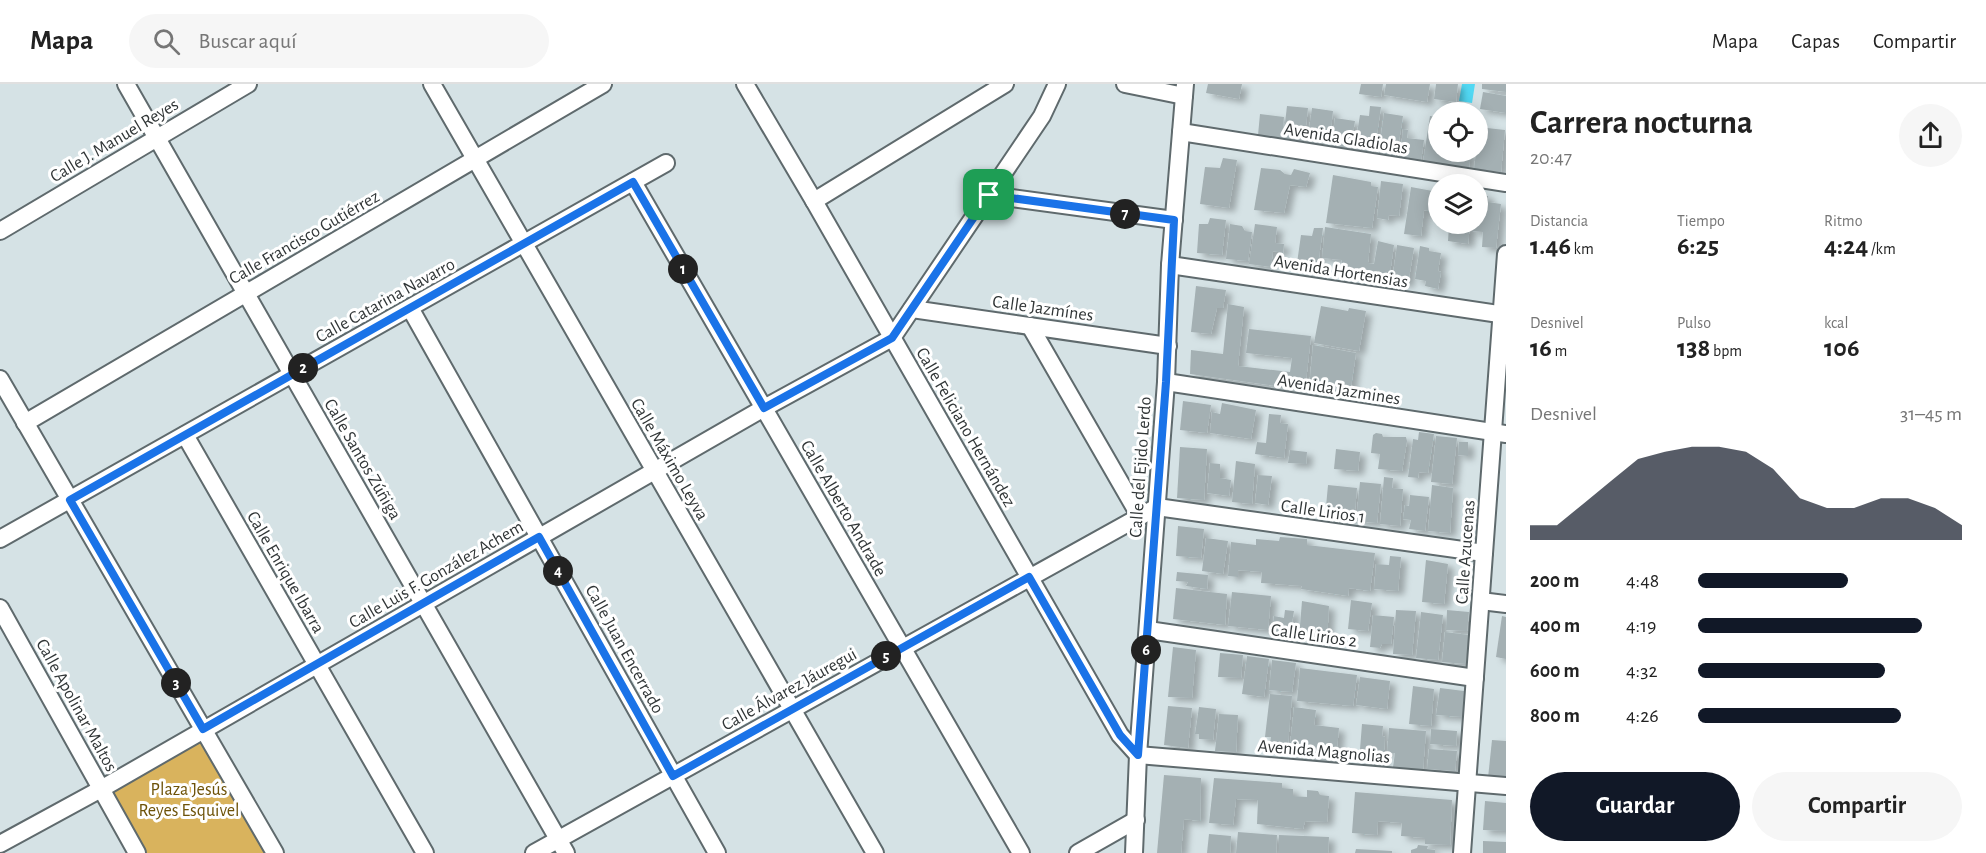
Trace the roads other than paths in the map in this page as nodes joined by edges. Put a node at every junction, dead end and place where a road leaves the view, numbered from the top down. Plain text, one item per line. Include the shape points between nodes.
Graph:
1 (126, 84) edge
2 (248, 84) edge
3 (432, 84) edge
4 (603, 84) edge
5 (745, 84) edge
6 (1005, 84) edge
7 (1057, 84) edge
8 (1125, 84) edge
9 (1184, 90) edge
10 (1181, 132) junction
11 (157, 138) junction
12 (475, 159) junction
13 (666, 164) dead end
14 (633, 182) junction
15 (1506, 183) edge
16 (989, 195) junction
17 (814, 201) junction
18 (1174, 220) junction
19 (0, 231) edge
20 (524, 244) junction
21 (1506, 254) edge
22 (1170, 265) junction
23 (246, 294) junction
24 (410, 308) junction
25 (912, 309) junction
26 (1504, 315) edge
27 (1030, 326) junction
28 (892, 338) junction
29 (1168, 346) junction
30 (292, 375) junction
31 (0, 380) edge
32 (1166, 382) junction
33 (764, 408) junction
34 (25, 423) junction
35 (1500, 433) edge
36 (185, 435) junction
37 (654, 471) junction
38 (70, 500) junction
39 (1157, 507) junction
40 (1139, 515) junction
41 (539, 537) junction
42 (0, 539) edge
43 (1484, 553) junction
44 (1029, 577) junction
45 (1481, 601) junction
46 (423, 603) junction
47 (1506, 604) edge
48 (0, 608) edge
49 (1148, 630) junction
50 (902, 648) junction
51 (317, 665) junction
52 (1475, 678) junction
53 (791, 710) junction
54 (203, 729) junction
55 (1138, 755) junction
56 (673, 776) junction
57 (1467, 783) junction
58 (1506, 786) edge
59 (101, 789) junction
60 (1136, 820) junction
61 (0, 844) edge
62 (562, 846) edge
63 (137, 853) edge
64 (275, 853) edge
65 (424, 853) edge
66 (534, 853) edge
67 (717, 853) edge
68 (875, 853) edge
69 (1021, 853) edge
70 (1078, 853) edge
71 (1134, 853) edge
72 (1462, 853) edge

1 - 11 street, Calle Santos Zúñiga
2 - 11 street, Calle J. Manuel Reyes
3 - 12 street, Calle Máximo Leyva
4 - 12 street, Calle Francisco Gutiérrez
5 - 17 street, Calle Feliciano Hernández
6 - 17 street
7 - 16 street via 1042,116
8 - 9 street
9 - 10 street, Calle del Ejido Lerdo
10 - 15 street, Avenida Gladiolas
10 - 18 street, Calle del Ejido Lerdo
11 - 19 street, Calle J. Manuel Reyes
11 - 23 street, Calle Santos Zúñiga
12 - 20 street, Calle Máximo Leyva
12 - 23 street, Calle Francisco Gutiérrez
13 - 14 street, Calle Catarina Navarro
14 - 20 street, Calle Catarina Navarro
14 - 33 street, Calle Alberto Andrade
16 - 18 street
16 - 25 street
17 - 28 street, Calle Feliciano Hernández
18 - 22 street, Calle del Ejido Lerdo
20 - 24 street, Calle Catarina Navarro
20 - 37 street, Calle Máximo Leyva
21 - 26 street, Calle Azucenas
22 - 26 street, Avenida Hortensias
22 - 29 street, Calle del Ejido Lerdo
23 - 30 street, Calle Santos Zúñiga
23 - 34 street, Calle Francisco Gutiérrez
24 - 30 street, Calle Catarina Navarro
24 - 41 street, Calle Juan Encerrado
25 - 27 street, Calle Jazmínes
25 - 28 street
26 - 35 street, Calle Azucenas
27 - 29 street, Calle Jazmínes
27 - 40 street
28 - 33 street, Calle Luis F. González Achem
28 - 44 street, Calle Feliciano Hernández
29 - 32 street, Calle del Ejido Lerdo
30 - 36 street, Calle Catarina Navarro
30 - 46 street, Calle Santos Zúñiga
31 - 34 street
32 - 35 street, Avenida Jazmines
32 - 39 street, Calle del Ejido Lerdo
33 - 37 street, Calle Luis F. González Achem
33 - 50 street, Calle Alberto Andrade
34 - 38 street
35 - 43 street, Calle Azucenas
36 - 38 street, Calle Catarina Navarro
36 - 51 street, Calle Enrique Ibarra
37 - 41 street, Calle Luis F. González Achem
37 - 53 street, Calle Máximo Leyva
38 - 42 street, Calle Catarina Navarro
38 - 54 street
39 - 40 street, Calle Álvarez Jáuregui
39 - 43 street, Calle Lirios 1
39 - 49 street, Calle del Ejido Lerdo
40 - 44 street, Calle Álvarez Jáuregui
41 - 46 street, Calle Luis F. González Achem
41 - 56 street, Calle Juan Encerrado
43 - 45 street, Calle Azucenas
44 - 50 street, Calle Álvarez Jáuregui
44 - 55 street, Calle Feliciano Hernández via 1120,735
45 - 47 street
45 - 52 street, Calle Azucenas
46 - 51 street, Calle Luis F. González Achem
46 - 62 street, Calle Santos Zúñiga
48 - 59 street, Calle Apolinar Maltos
49 - 52 street, Calle Lirios 2
49 - 55 street, Calle del Ejido Lerdo
50 - 53 street, Calle Álvarez Jáuregui
50 - 69 street, Calle Alberto Andrade
51 - 54 street, Calle Luis F. González Achem
51 - 65 street, Calle Enrique Ibarra
52 - 57 street, Calle Azucenas
53 - 56 street, Calle Álvarez Jáuregui
53 - 68 street, Calle Máximo Leyva
54 - 59 street, Calle Luis F. González Achem
54 - 64 street
55 - 57 street, Avenida Magnolias
55 - 60 street, Calle del Ejido Lerdo
56 - 62 street, Calle Álvarez Jáuregui
56 - 67 street, Calle Juan Encerrado
57 - 58 street, Avenida Magnolias
57 - 72 street, Calle Azucenas
59 - 61 street, Calle Luis F. González Achem
59 - 63 street, Calle Apolinar Maltos
60 - 70 street
60 - 71 street, Calle del Ejido Lerdo
62 - 66 street, Calle Álvarez Jáuregui

